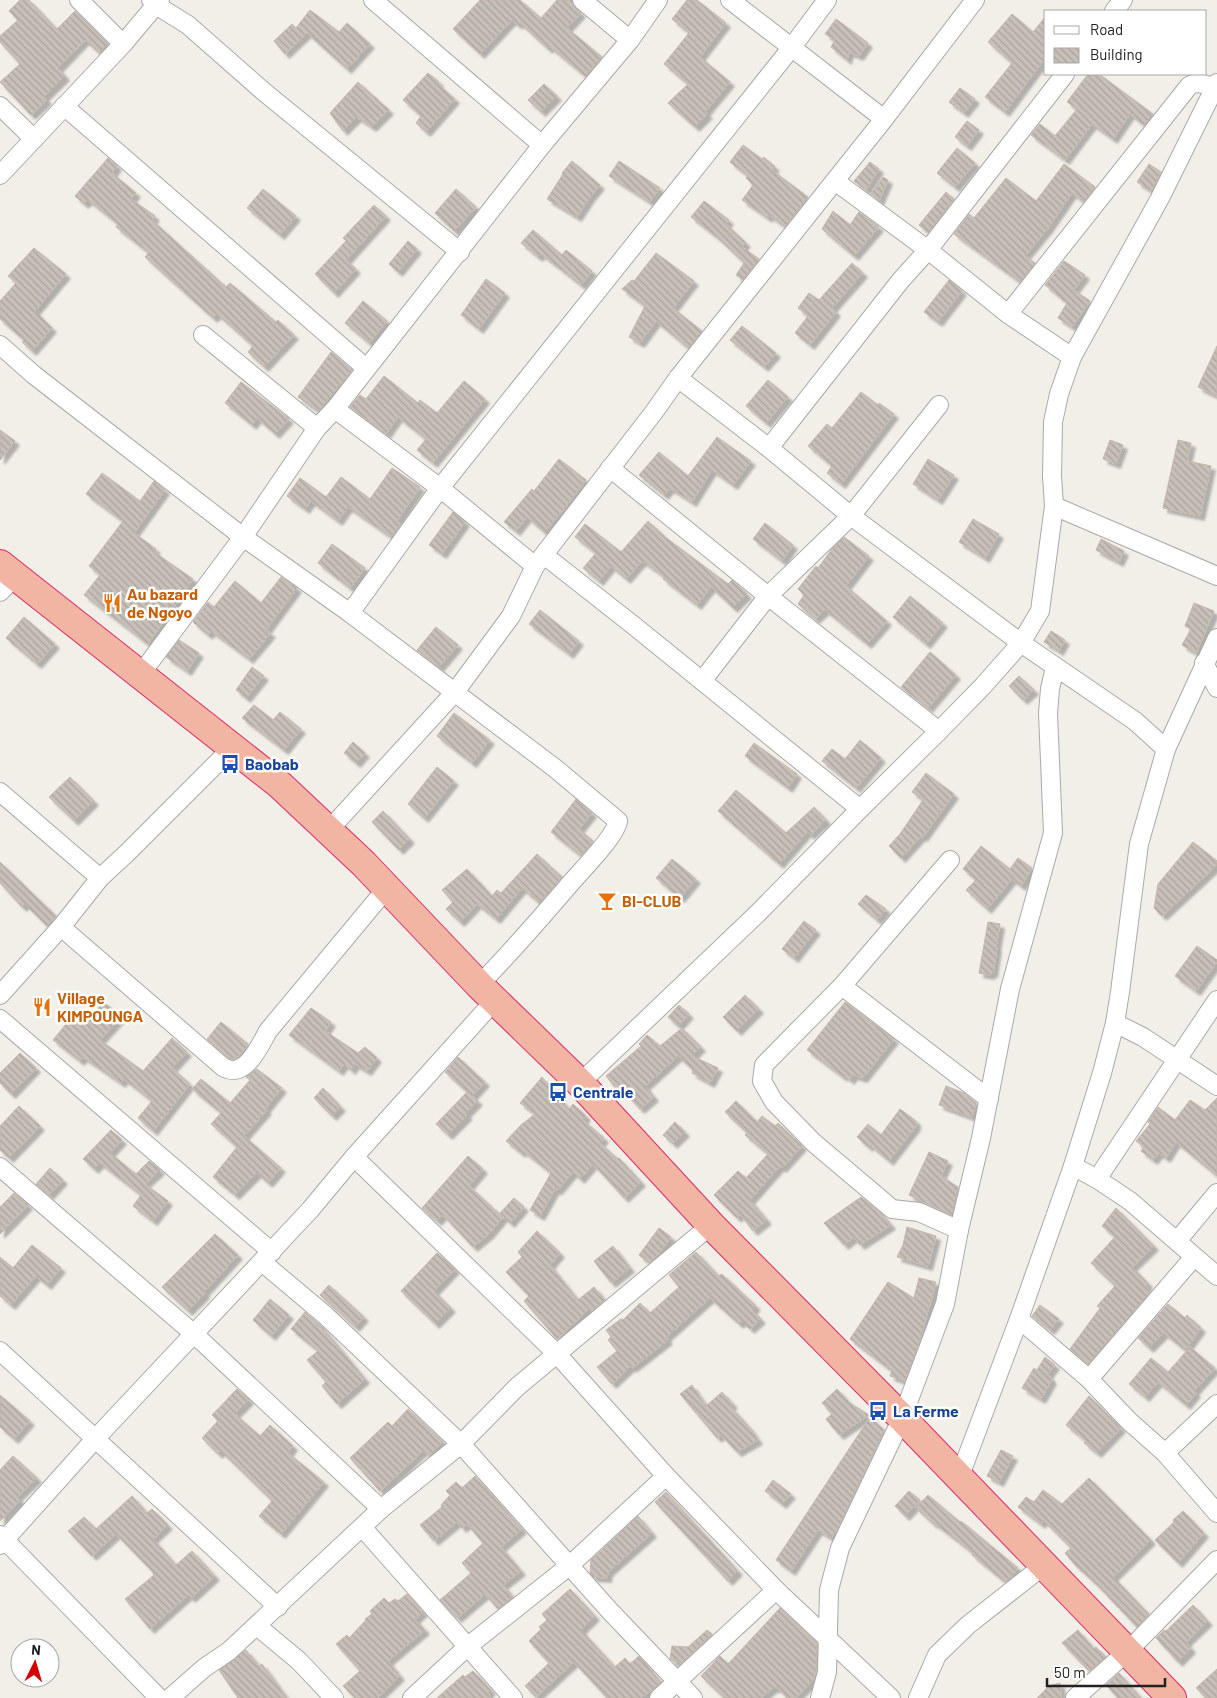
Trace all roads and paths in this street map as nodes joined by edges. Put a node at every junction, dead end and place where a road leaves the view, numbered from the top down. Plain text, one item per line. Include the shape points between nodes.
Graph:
1 (79, 0) edge
2 (373, 0) edge
3 (582, 0) edge
4 (658, 0) edge
5 (730, 0) edge
6 (827, 0) edge
7 (975, 0) edge
8 (1123, 0) edge
9 (156, 2) edge
10 (1115, 10) edge
11 (630, 40) junction
12 (123, 44) junction
13 (792, 47) junction
14 (1064, 75) edge
15 (1216, 87) edge
16 (0, 106) edge
17 (64, 106) junction
18 (884, 119) junction
19 (34, 139) junction
20 (542, 146) junction
21 (0, 175) edge
22 (836, 181) junction
23 (928, 250) junction
24 (460, 252) junction
25 (1008, 314) junction
26 (203, 335) dead end
27 (0, 346) edge
28 (1072, 357) junction
29 (366, 368) junction
30 (678, 378) junction
31 (939, 405) dead end
32 (335, 409) junction
33 (317, 428) junction
34 (769, 448) junction
35 (610, 468) junction
36 (440, 488) junction
37 (1054, 506) junction
38 (851, 516) junction
39 (244, 537) junction
40 (540, 561) junction
41 (1217, 576) edge
42 (5, 578) edge
43 (768, 596) junction
44 (350, 613) junction
45 (1217, 638) edge
46 (1020, 643) junction
47 (1055, 667) junction
48 (1212, 674) edge
49 (140, 675) junction
50 (702, 681) junction
51 (455, 692) junction
52 (940, 731) junction
53 (232, 748) junction
54 (1166, 749) junction
55 (0, 792) edge
56 (860, 809) junction
57 (328, 831) junction
58 (950, 860) dead end
59 (100, 878) junction
60 (387, 888) junction
61 (61, 927) junction
62 (3, 985) edge
63 (842, 986) junction
64 (487, 992) junction
65 (1217, 1000) edge
66 (0, 1019) edge
67 (1115, 1023) junction
68 (1177, 1058) junction
69 (580, 1083) junction
70 (1217, 1086) edge
71 (989, 1099) junction
72 (354, 1157) junction
73 (0, 1166) edge
74 (1073, 1166) junction
75 (1098, 1179) junction
76 (1217, 1193) edge
77 (711, 1225) junction
78 (959, 1230) junction
79 (1176, 1241) junction
80 (267, 1257) junction
81 (1194, 1257) junction
82 (1217, 1276) edge
83 (1019, 1319) junction
84 (193, 1333) junction
85 (0, 1351) edge
86 (556, 1353) junction
87 (1089, 1379) junction
88 (1217, 1404) edge
89 (902, 1418) junction
90 (96, 1438) junction
91 (461, 1444) junction
92 (1164, 1453) junction
93 (666, 1476) junction
94 (959, 1478) junction
95 (381, 1509) junction
96 (1217, 1513) edge
97 (362, 1526) junction
98 (2, 1540) edge
99 (1217, 1560) edge
100 (569, 1566) junction
101 (1043, 1566) junction
102 (776, 1590) junction
103 (278, 1607) junction
104 (257, 1626) junction
105 (827, 1636) junction
106 (467, 1647) junction
107 (1128, 1652) junction
108 (676, 1682) junction
109 (159, 1698) edge
110 (170, 1698) edge
111 (334, 1698) edge
112 (412, 1698) edge
113 (514, 1698) edge
114 (659, 1698) edge
115 (693, 1698) edge
116 (820, 1698) edge
117 (891, 1698) edge
118 (918, 1698) edge
119 (1075, 1698) edge
120 (1172, 1698) edge

1 - 12 street
2 - 20 street
3 - 11 street
4 - 11 street
5 - 13 street
6 - 13 street
7 - 18 street
8 - 10 street
9 - 12 street
9 - 24 street via 188,25
11 - 20 street
12 - 17 street
13 - 18 street
13 - 36 street
14 - 23 street
15 - 25 street via 1198,83 1189,86
15 - 28 street via 1160,198
16 - 19 street
17 - 19 street
17 - 29 street
18 - 22 street
19 - 21 street
20 - 24 street
22 - 23 street
22 - 30 street
23 - 25 street
23 - 34 street
24 - 29 street
25 - 28 street
26 - 33 street
27 - 39 street
28 - 37 street via 1053,422
29 - 32 street
30 - 34 street
30 - 35 street
31 - 38 street
32 - 33 street
32 - 36 street
33 - 39 street
34 - 38 street
35 - 40 street
35 - 43 street
36 - 40 street
36 - 44 street
37 - 41 street
37 - 46 street via 1040,611
38 - 43 street
38 - 46 street
39 - 44 street
39 - 49 street
40 - 50 street
40 - 51 street via 511,616
42 - 49 highway
43 - 50 street
43 - 52 street
44 - 51 street
45 - 48 street
46 - 47 street
46 - 52 street
47 - 54 street via 1135,722
47 - 71 street via 1048,713 1053,833 1010,989
48 - 54 street
49 - 53 highway
50 - 56 street
51 - 57 street
51 - 64 street via 618,821 597,854 515,948
52 - 56 street
53 - 57 highway via 280,785
53 - 59 street
54 - 67 street via 1139,844
55 - 59 street
56 - 69 street via 758,913
57 - 60 highway
58 - 63 street
59 - 61 street
60 - 61 street via 268,1031 242,1069 236,1072 223,1068
60 - 64 highway
61 - 62 street
63 - 71 street
63 - 78 street via 764,1066 762,1081 774,1102 814,1143 892,1209 919,1212
64 - 69 highway
64 - 72 street
65 - 68 street
66 - 80 street
67 - 68 street
67 - 74 street
68 - 70 street
68 - 75 street
69 - 77 highway
71 - 78 street
72 - 80 street
72 - 86 street
73 - 84 street
74 - 75 street
74 - 83 street
75 - 79 street via 1130,1201
76 - 79 street
77 - 86 street
77 - 89 highway
78 - 89 street via 945,1304
79 - 81 street
80 - 84 street
80 - 91 street
81 - 82 street
81 - 87 street
83 - 87 street
83 - 94 street
84 - 90 street
84 - 95 street
85 - 90 street
86 - 91 street via 516,1387
86 - 93 street
87 - 92 street
88 - 92 street
89 - 94 highway
89 - 105 street via 840,1548 829,1590
90 - 98 street
90 - 103 street
91 - 95 street
91 - 100 street
92 - 96 street
93 - 100 street
93 - 102 street
94 - 101 highway
95 - 97 street
97 - 103 street
97 - 106 street
98 - 109 street
99 - 107 street
100 - 106 street
100 - 108 street
101 - 107 highway
101 - 118 street via 968,1625 937,1655
102 - 105 street
102 - 108 street
103 - 104 street
104 - 110 street
104 - 111 street via 299,1661
105 - 116 street via 827,1672
105 - 117 street
106 - 112 street
106 - 113 street
107 - 119 street
107 - 120 highway
108 - 114 street
108 - 115 street

